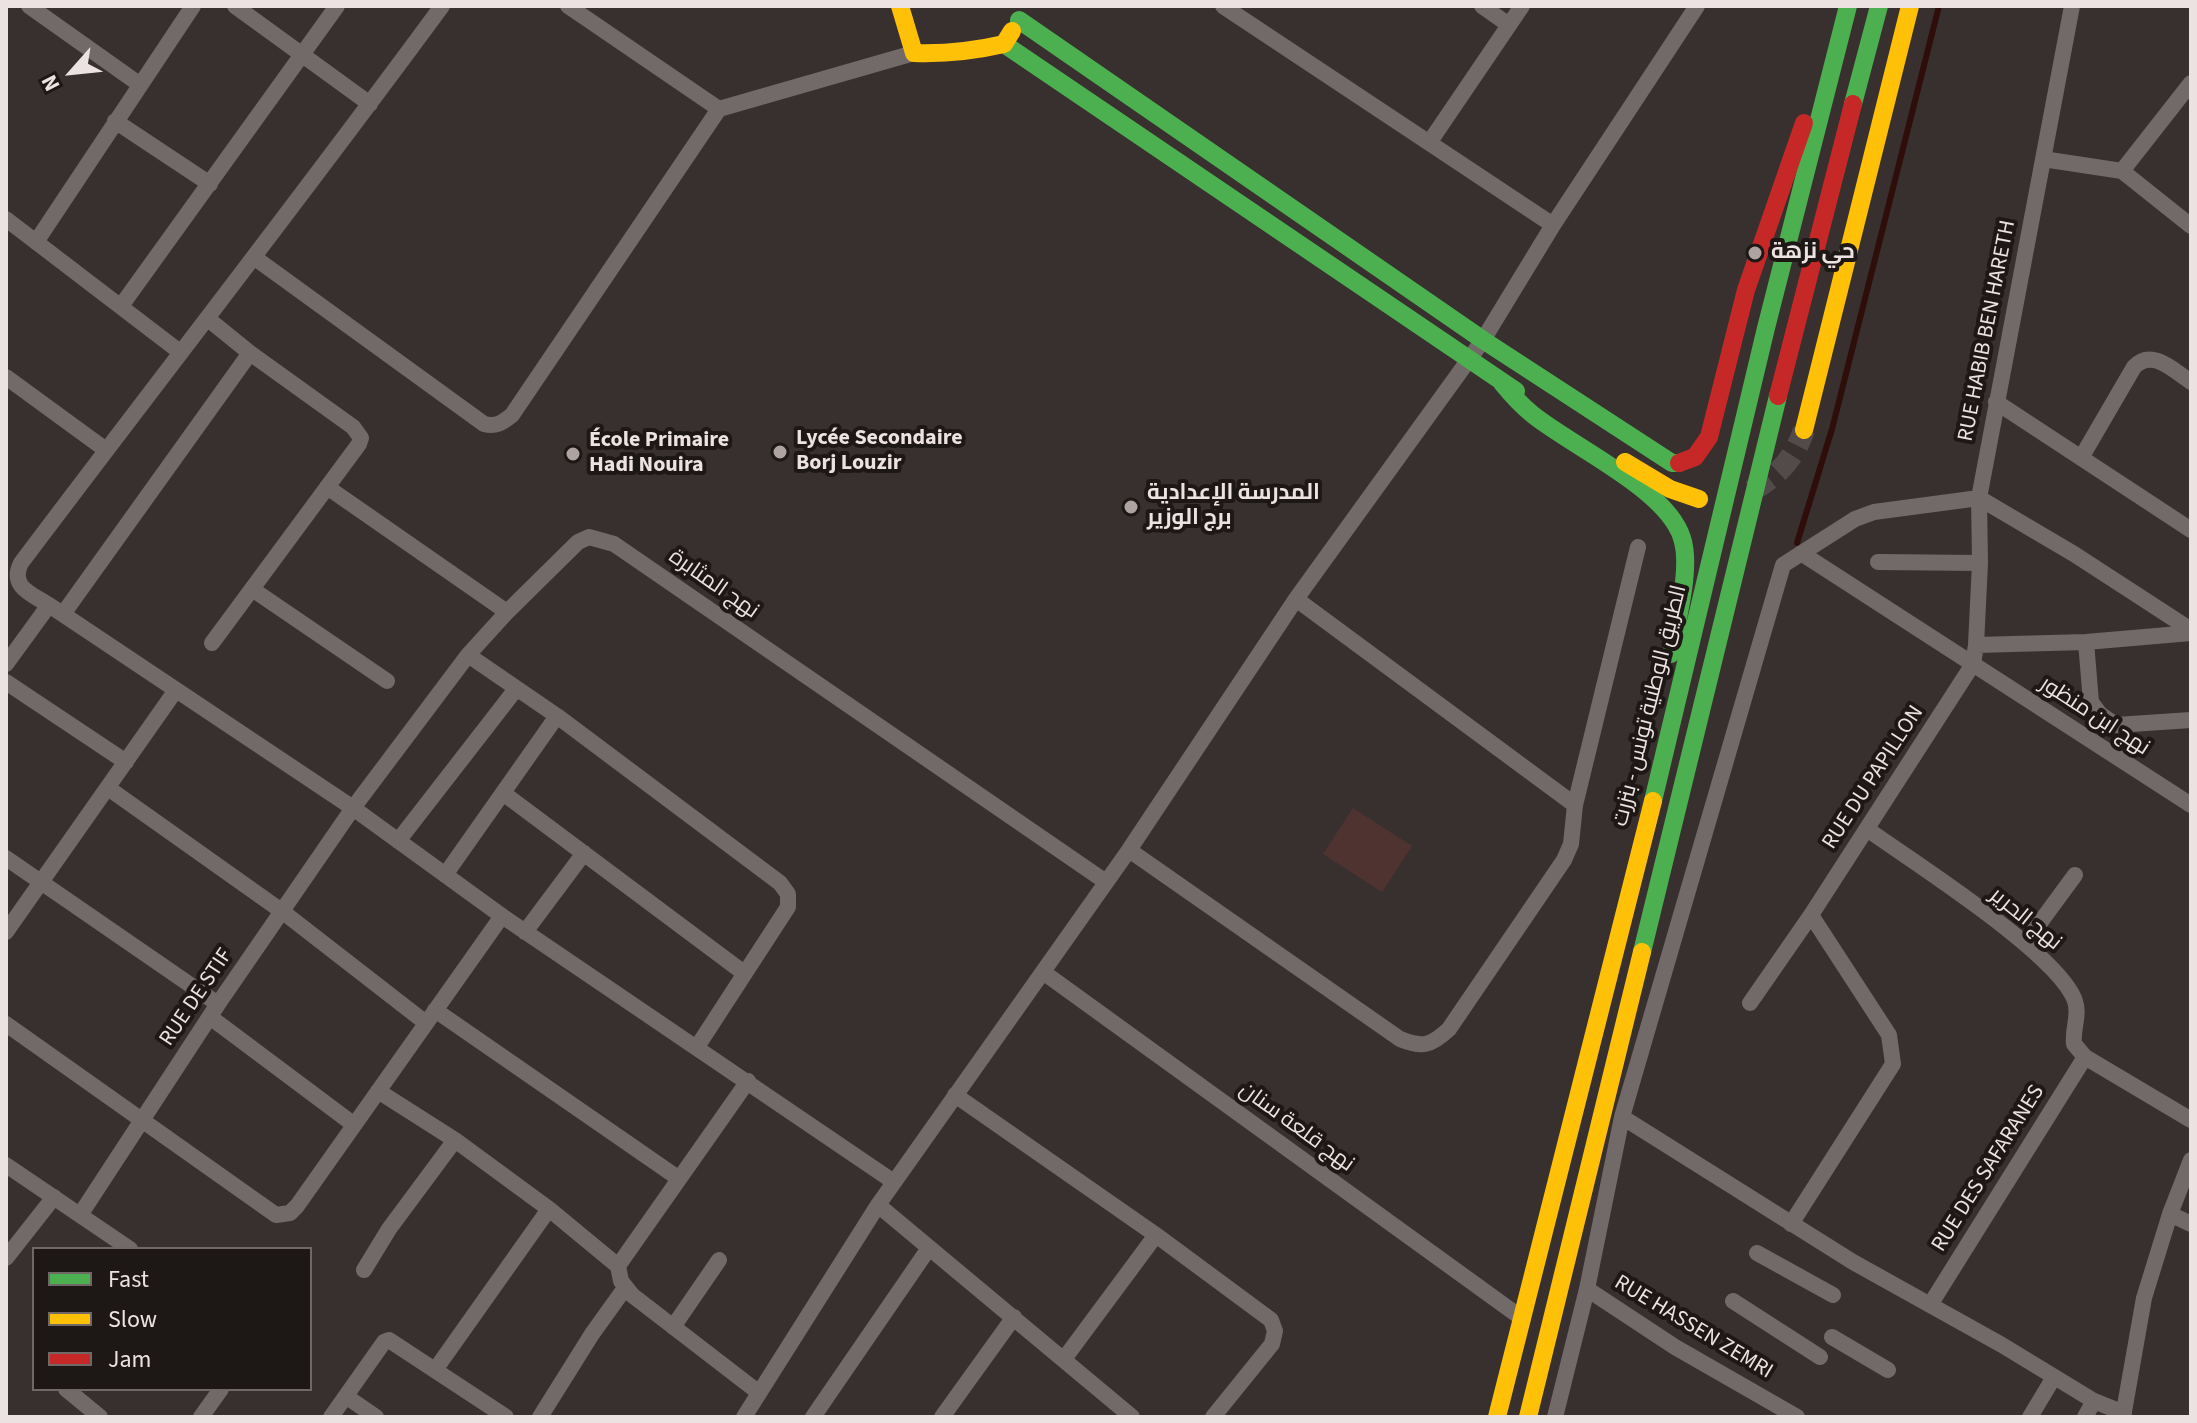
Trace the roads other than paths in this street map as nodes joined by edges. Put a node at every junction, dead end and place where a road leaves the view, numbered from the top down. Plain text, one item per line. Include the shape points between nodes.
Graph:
1 (29, 6) edge
2 (193, 6) edge
3 (235, 6) edge
4 (337, 6) edge
5 (442, 6) edge
6 (568, 6) edge
7 (900, 6) edge
8 (1223, 6) edge
9 (1482, 6) edge
10 (1522, 6) edge
11 (1697, 6) edge
12 (1834, 6) edge
13 (1848, 6) edge
14 (1879, 6) edge
15 (1910, 6) edge
16 (2072, 6) edge
17 (1017, 13) edge
18 (1509, 25) junction
19 (1004, 44) junction
20 (914, 53) junction
21 (303, 56) junction
22 (2191, 83) edge
23 (139, 84) junction
24 (370, 104) junction
25 (719, 109) junction
26 (115, 121) junction
27 (1800, 138) junction
28 (1429, 143) junction
29 (2043, 159) junction
30 (2122, 171) junction
31 (210, 184) junction
32 (6, 219) edge
33 (1553, 225) junction
34 (2191, 226) edge
35 (36, 242) junction
36 (255, 258) junction
37 (121, 306) junction
38 (208, 319) junction
39 (1483, 340) junction
40 (180, 352) junction
41 (250, 353) junction
42 (1468, 361) junction
43 (6, 377) edge
44 (2191, 382) edge
45 (1502, 383) junction
46 (1996, 402) junction
47 (1804, 430) tunnel mouth
48 (106, 450) junction
49 (2081, 458) junction
50 (327, 487) junction
51 (1979, 498) junction
52 (1699, 499) dead end
53 (2191, 530) edge
54 (1638, 547) dead end
55 (1801, 553) junction
56 (1878, 562) dead end
57 (1980, 563) junction
58 (252, 589) junction
59 (1296, 599) junction
60 (56, 610) junction
61 (507, 612) junction
62 (2191, 632) edge
63 (2086, 642) junction
64 (212, 643) dead end
65 (1976, 645) junction
66 (468, 655) junction
67 (6, 664) edge
68 (1973, 664) junction
69 (387, 681) dead end
70 (6, 682) edge
71 (516, 689) junction
72 (176, 690) junction
73 (1663, 707) junction
74 (557, 716) junction
75 (2191, 720) edge
76 (126, 762) junction
77 (108, 788) junction
78 (503, 793) junction
79 (1575, 805) junction
80 (2191, 805) edge
81 (353, 808) junction
82 (1867, 829) junction
83 (398, 841) junction
84 (1129, 850) junction
85 (584, 853) junction
86 (6, 858) edge
87 (445, 875) junction
88 (2075, 875) dead end
89 (1106, 882) junction
90 (1633, 884) junction
91 (42, 885) junction
92 (283, 912) junction
93 (1811, 915) junction
94 (502, 916) junction
95 (6, 932) edge
96 (525, 932) junction
97 (2025, 943) junction
98 (1043, 972) junction
99 (744, 973) junction
100 (1750, 1003) dead end
101 (214, 1010) junction
102 (430, 1017) junction
103 (6, 1024) edge
104 (697, 1047) junction
105 (2085, 1057) junction
106 (748, 1081) junction
107 (378, 1091) junction
108 (955, 1095) junction
109 (1622, 1117) junction
110 (143, 1119) junction
111 (2191, 1120) edge
112 (353, 1124) junction
113 (455, 1140) junction
114 (2191, 1160) edge
115 (6, 1165) edge
116 (678, 1178) junction
117 (894, 1182) junction
118 (54, 1197) junction
119 (878, 1205) junction
120 (549, 1209) junction
121 (2170, 1214) junction
122 (80, 1215) junction
123 (1791, 1224) junction
124 (2191, 1224) edge
125 (1156, 1235) junction
126 (125, 1247) edge
127 (929, 1248) junction
128 (1757, 1253) dead end
129 (6, 1258) edge
130 (719, 1260) dead end
131 (618, 1266) junction
132 (364, 1270) dead end
133 (625, 1288) junction
134 (1587, 1289) junction
135 (1833, 1295) dead end
136 (1733, 1301) dead end
137 (1930, 1305) junction
138 (1014, 1317) junction
139 (1523, 1319) junction
140 (673, 1327) junction
141 (1832, 1337) dead end
142 (1820, 1357) dead end
143 (1064, 1359) junction
144 (435, 1370) junction
145 (1888, 1370) dead end
146 (2054, 1377) junction
147 (68, 1391) edge
148 (220, 1391) edge
149 (758, 1392) junction
150 (347, 1397) junction
151 (2094, 1401) junction
152 (1772, 1410) edge
153 (2123, 1415) edge
154 (100, 1417) edge
155 (201, 1417) edge
156 (331, 1417) edge
157 (376, 1417) edge
158 (506, 1417) edge
159 (540, 1417) edge
160 (744, 1417) edge
161 (813, 1417) edge
162 (942, 1417) edge
163 (1132, 1417) edge
164 (1213, 1417) edge
165 (1496, 1417) edge
166 (1528, 1417) edge
167 (1555, 1417) edge
168 (1797, 1417) edge
169 (2030, 1417) edge
170 (2085, 1417) edge

1 - 23 street
2 - 23 street
3 - 21 street
4 - 21 street
5 - 24 street
6 - 25 street
7 - 20 main road
8 - 28 street
9 - 18 street
10 - 18 street
11 - 33 street
12 - 27 main road
13 - 90 main road, الطريق الوطنية تونس - بنزرت
14 - 166 main road
15 - 47 main road
16 - 29 street, RUE HABIB BEN HARETH
17 - 19 main road
17 - 39 main road
18 - 28 street
19 - 20 main road
19 - 42 main road
20 - 25 street
21 - 24 street
21 - 31 street
22 - 30 street
23 - 26 street
24 - 36 street
25 - 36 street via 503,423 484,424
26 - 31 street
26 - 35 street
27 - 39 main road via 1746,290 1709,437 1691,460 1672,463
27 - 73 main road
28 - 33 street
29 - 30 street
29 - 46 street, RUE HABIB BEN HARETH
30 - 34 street
31 - 37 street
32 - 35 street
33 - 39 street
35 - 37 street
36 - 38 street
37 - 40 street
38 - 40 street
38 - 41 street
39 - 42 street
40 - 48 street
41 - 50 street via 361,438
41 - 60 street
42 - 45 main road
42 - 59 street
43 - 48 street
44 - 49 street via 2150,357 2141,360
45 - 52 main road via 1663,486
45 - 73 main road via 1536,417 1674,518 1683,539 1683,566
46 - 49 street
46 - 51 street, RUE HABIB BEN HARETH
48 - 60 street via 16,574 21,587
49 - 53 street
50 - 58 street
50 - 61 street
51 - 55 street via 1874,512
51 - 57 street, RUE HABIB BEN HARETH
51 - 62 street
54 - 79 street
55 - 68 street, نهج ابن منظور
55 - 109 street via 1783,565
56 - 57 street
57 - 65 street, RUE HABIB BEN HARETH
58 - 64 street
58 - 69 street
59 - 79 street
59 - 84 street
60 - 67 street
60 - 72 street
61 - 66 street, نهج المثابرة
61 - 89 street, نهج المثابرة via 578,542 589,537 614,544
62 - 63 street
63 - 65 street
63 - 75 street via 2091,702 2100,714 2116,725
65 - 68 street, RUE HABIB BEN HARETH
66 - 71 street
66 - 81 street, نهج المثابرة
68 - 80 street, نهج ابن منظور
68 - 82 street, RUE DU PAPILLON
70 - 76 street
71 - 74 street
71 - 83 street
72 - 76 street
72 - 81 street
73 - 90 main road via 1641,812
74 - 78 street
74 - 99 street via 780,883 788,894 788,907
76 - 77 street
77 - 91 street
77 - 92 street
78 - 85 street
78 - 87 street
79 - 84 street via 1564,860 1449,1029 1418,1046 1400,1039
81 - 83 street
81 - 92 street, RUE DE STIF
82 - 93 street, RUE DU PAPILLON
82 - 97 street, نهج الحرير
83 - 87 street
84 - 89 street
85 - 96 street
85 - 99 street
86 - 91 street
87 - 94 street
88 - 97 street
89 - 98 street
90 - 139 main road, الطريق الوطنية تونس - بنزرت
91 - 95 street
91 - 101 street
92 - 101 street, RUE DE STIF
92 - 102 street
93 - 100 street, RUE DU PAPILLON
93 - 123 street via 1889,1035 1893,1064
94 - 96 street
94 - 102 street
96 - 104 street
97 - 105 street, نهج الحرير via 2074,998 2074,1044
98 - 108 street
98 - 139 street, نهج قلعة سنان
99 - 104 street
101 - 110 street, RUE DE STIF
101 - 112 street
102 - 107 street
102 - 116 street
103 - 110 street
104 - 106 street
105 - 111 street
105 - 137 street, RUE DES SAFARANES
106 - 116 street
106 - 117 street
107 - 112 street
107 - 113 street
108 - 117 street
108 - 125 street
109 - 123 street
109 - 134 street
110 - 112 street via 276,1215 297,1206
110 - 122 street, RUE DE STIF
113 - 120 street
113 - 132 street
114 - 121 street
115 - 118 street
116 - 131 street
117 - 119 street
118 - 122 street
118 - 129 street
119 - 127 street
119 - 149 street
120 - 131 street
120 - 144 street
121 - 124 street
121 - 153 street via 2144,1298
122 - 126 street
123 - 137 street
125 - 143 street
125 - 164 street via 1263,1312 1275,1331 1272,1344
127 - 138 street
127 - 161 street
128 - 135 street
130 - 140 street
131 - 133 street
133 - 140 street
133 - 159 street
134 - 152 street, RUE HASSEN ZEMRI
134 - 167 street
136 - 142 street
137 - 146 street
138 - 143 street
138 - 162 street
139 - 165 main road, الطريق الوطنية تونس - بنزرت
140 - 149 street
141 - 145 street
143 - 163 street
144 - 150 street via 389,1340
144 - 158 street
146 - 151 street
146 - 169 street
147 - 154 street
148 - 155 street
149 - 160 street
150 - 156 street
150 - 157 street
151 - 153 street
151 - 170 street
152 - 168 street, RUE HASSEN ZEMRI

